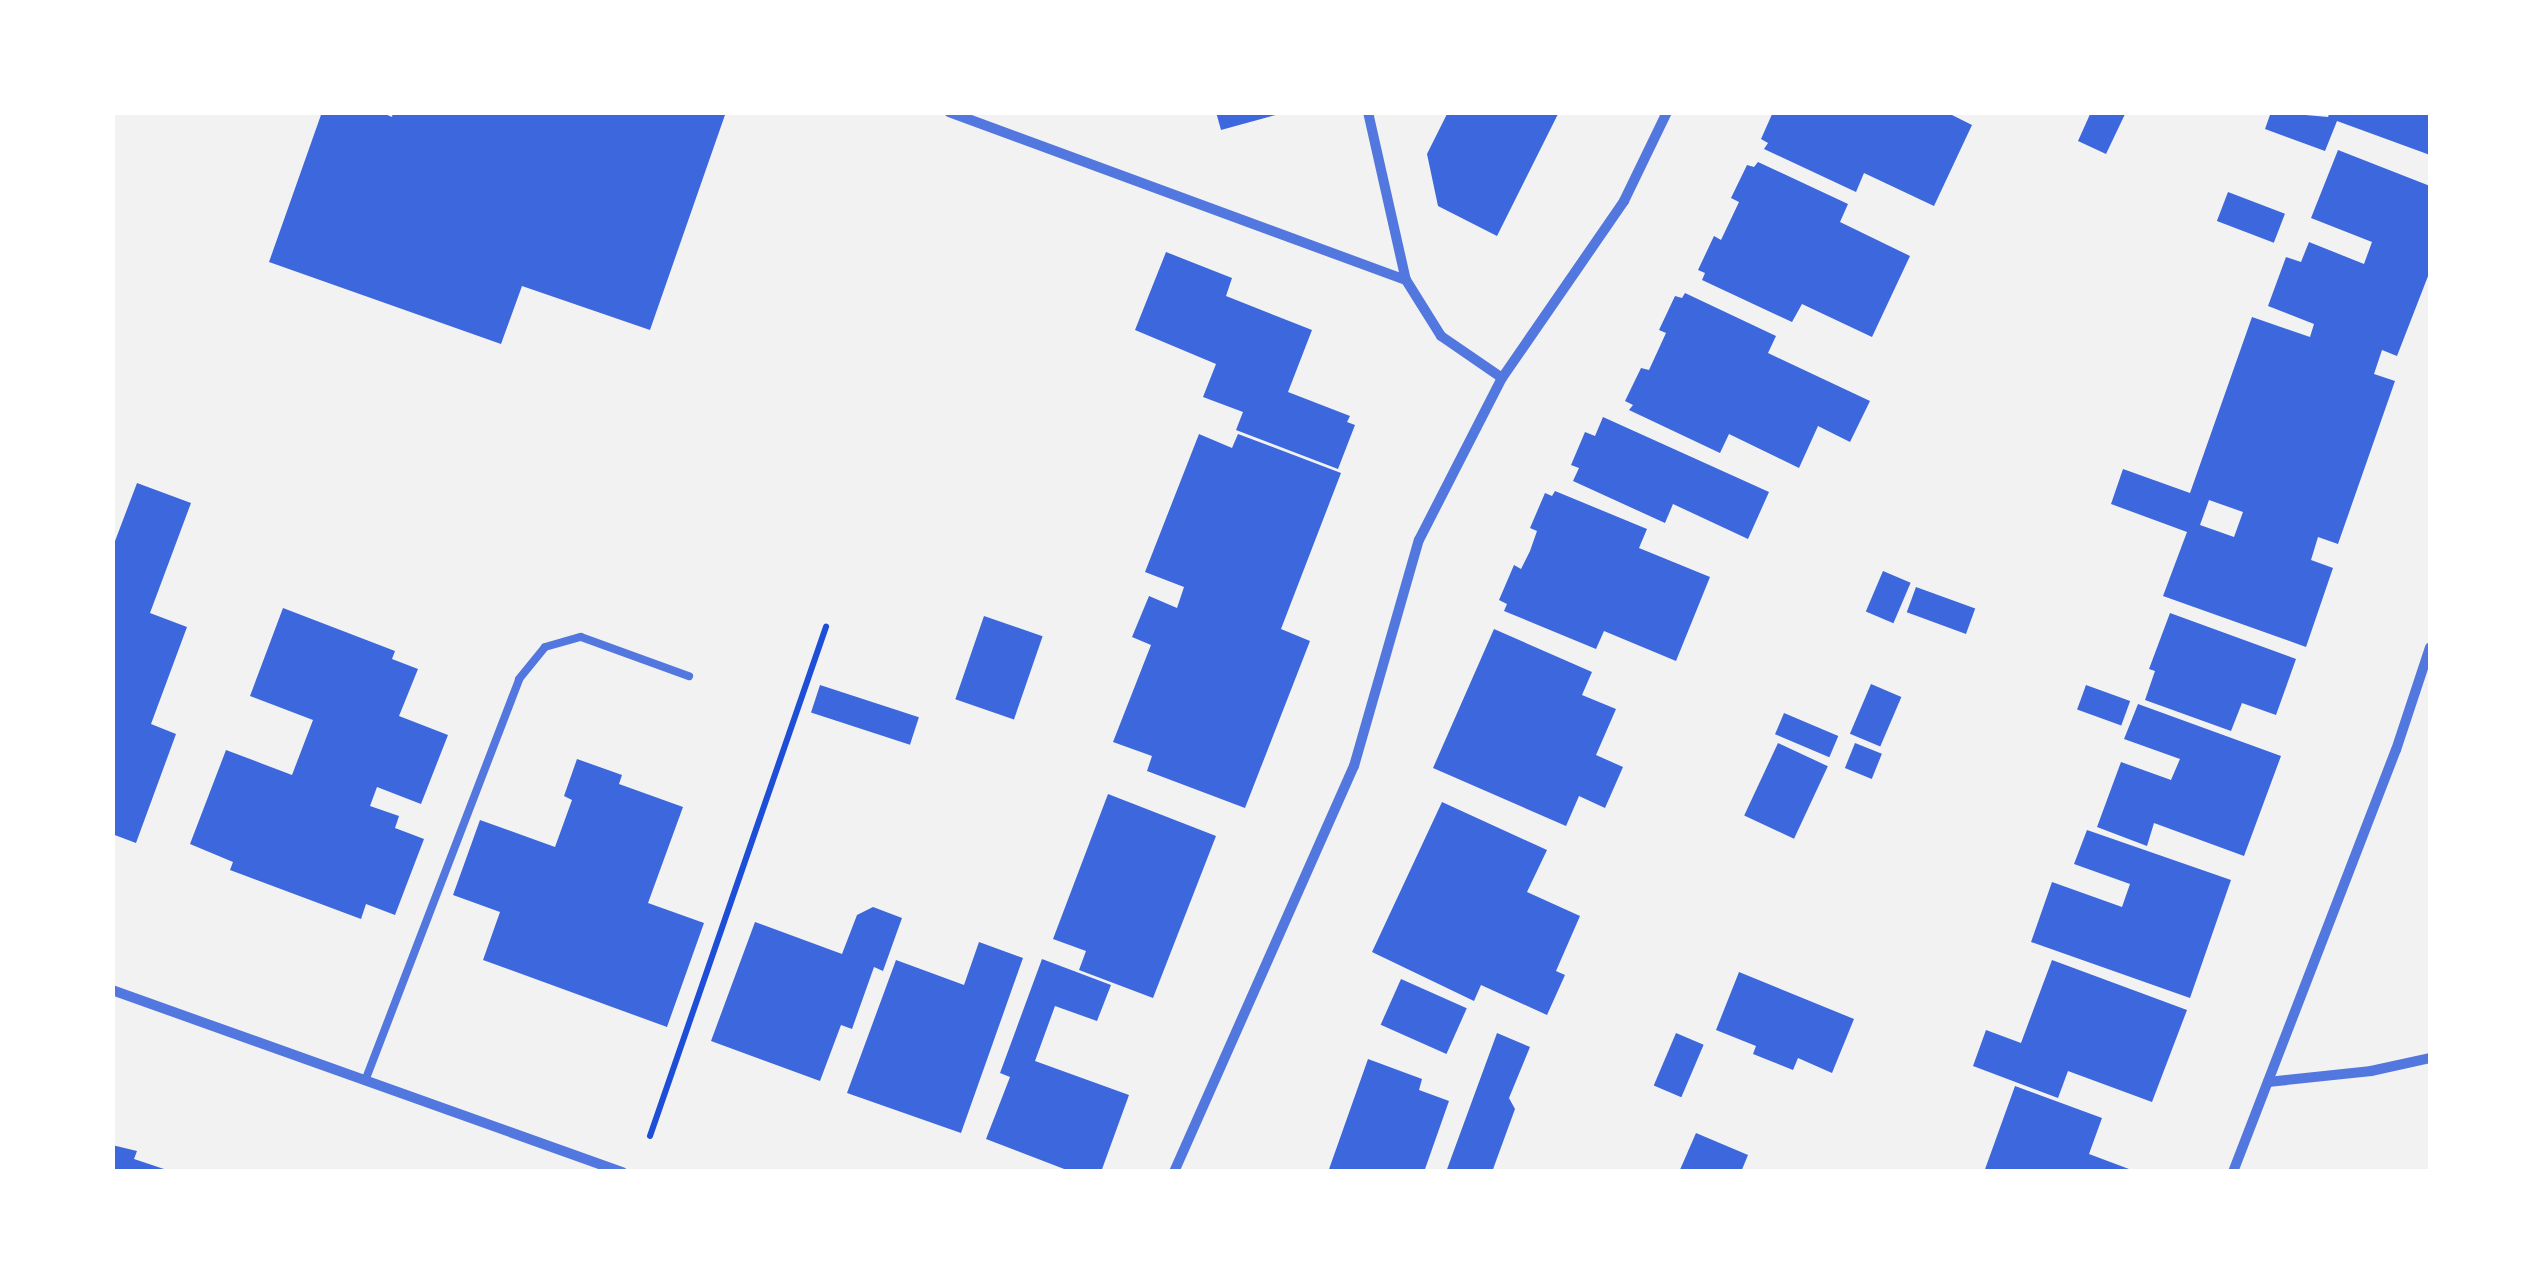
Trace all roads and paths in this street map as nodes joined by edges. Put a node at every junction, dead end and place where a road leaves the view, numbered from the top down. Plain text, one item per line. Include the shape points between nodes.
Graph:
1 (948, 112) edge
2 (1368, 112) edge
3 (1667, 112) edge
4 (1406, 280) junction
5 (1502, 378) junction
6 (826, 627) dead end
7 (2430, 647) edge
8 (689, 676) dead end
9 (2418, 684) junction
10 (2430, 688) edge
11 (112, 990) edge
12 (2430, 1058) edge
13 (365, 1081) junction
14 (2268, 1082) junction
15 (645, 1153) dead end
16 (622, 1172) edge
17 (1174, 1172) edge
18 (2233, 1172) edge

1 - 4 street
2 - 4 street
3 - 5 street via 1624,201
4 - 5 street via 1441,336
5 - 17 street via 1419,540 1354,766
6 - 15 path
7 - 9 street
8 - 13 lane via 582,638 545,647 519,679
9 - 10 street
9 - 14 street
11 - 13 street
12 - 14 street
13 - 16 street
14 - 18 street

